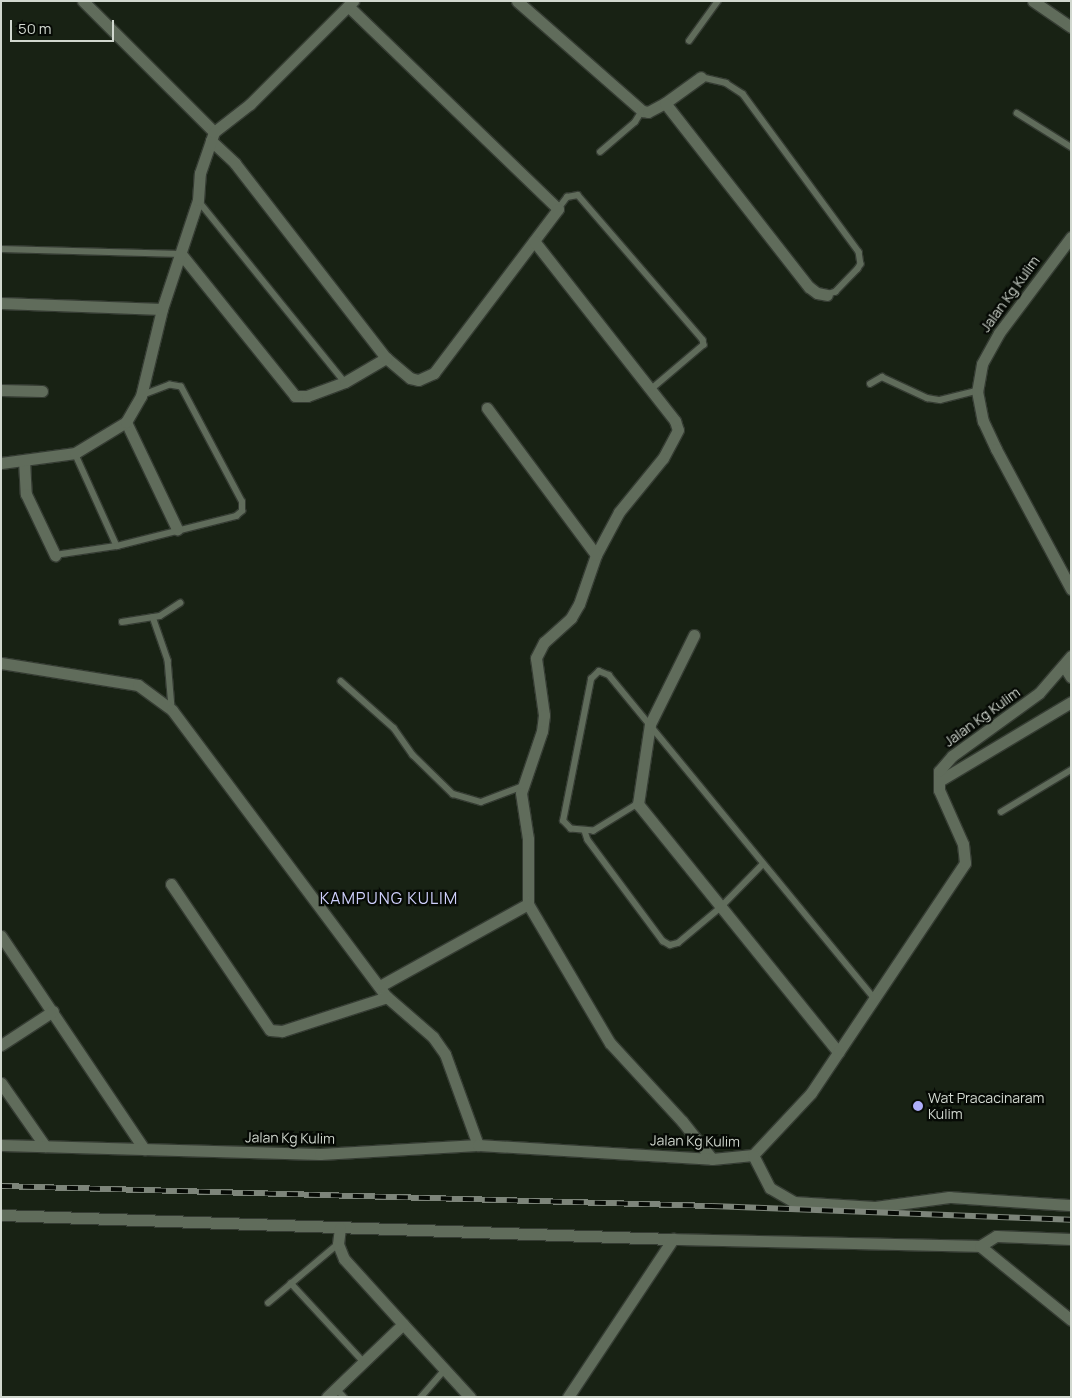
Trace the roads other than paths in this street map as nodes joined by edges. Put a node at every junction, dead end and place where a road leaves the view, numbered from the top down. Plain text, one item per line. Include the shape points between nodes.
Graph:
1 (82, 1) edge
2 (517, 1) edge
3 (718, 1) edge
4 (1033, 1) edge
5 (350, 4) edge
6 (1046, 5) edge
7 (1071, 27) edge
8 (689, 41) dead end
9 (701, 77) joint
10 (665, 103) junction
11 (642, 111) junction
12 (1017, 113) dead end
13 (212, 137) junction
14 (1071, 147) edge
15 (600, 152) dead end
16 (198, 200) junction
17 (558, 209) junction
18 (1071, 237) edge
19 (534, 241) junction
20 (1, 249) edge
21 (180, 254) junction
22 (827, 295) joint
23 (1, 302) edge
24 (162, 309) junction
25 (386, 358) junction
26 (345, 382) junction
27 (870, 384) dead end
28 (1, 390) edge
29 (651, 390) junction
30 (42, 391) dead end
31 (977, 391) junction
32 (141, 396) junction
33 (487, 408) dead end
34 (126, 422) junction
35 (75, 453) junction
36 (24, 460) junction
37 (1, 463) edge
38 (177, 529) junction
39 (117, 546) junction
40 (56, 555) joint
41 (596, 555) junction
42 (1071, 589) edge
43 (180, 603) dead end
44 (154, 617) junction
45 (122, 622) dead end
46 (694, 635) dead end
47 (1071, 656) edge
48 (1, 664) edge
49 (1064, 666) junction
50 (1071, 677) edge
51 (341, 681) dead end
52 (1071, 702) edge
53 (172, 710) junction
54 (650, 724) junction
55 (1071, 770) edge
56 (939, 781) junction
57 (522, 785) junction
58 (638, 804) junction
59 (1000, 812) dead end
60 (585, 831) junction
61 (763, 864) junction
62 (171, 884) dead end
63 (528, 904) junction
64 (721, 907) junction
65 (1, 936) edge
66 (380, 986) junction
67 (388, 997) junction
68 (874, 998) junction
69 (53, 1012) junction
70 (1, 1045) edge
71 (838, 1052) junction
72 (1, 1083) edge
73 (1, 1145) edge
74 (478, 1145) junction
75 (45, 1146) junction
76 (144, 1149) junction
77 (753, 1155) junction
78 (712, 1158) junction
79 (1071, 1205) edge
80 (1, 1215) edge
81 (340, 1228) junction
82 (673, 1239) junction
83 (1071, 1239) edge
84 (338, 1244) junction
85 (980, 1246) junction
86 (291, 1283) junction
87 (268, 1303) dead end
88 (1071, 1320) edge
89 (403, 1324) junction
90 (364, 1361) junction
91 (445, 1369) junction
92 (336, 1388) junction
93 (327, 1397) edge
94 (344, 1397) edge
95 (421, 1397) edge
96 (470, 1397) edge
97 (568, 1397) edge

1 - 13 street
2 - 11 street
3 - 8 lane
4 - 6 street
5 - 13 street via 250,104
5 - 17 street
6 - 7 street
9 - 10 street
9 - 22 lane via 726,83 742,94 859,252 861,264 858,270 836,292
10 - 11 street via 648,112
10 - 22 street via 809,288
11 - 15 lane via 635,122
12 - 14 lane
13 - 16 street via 200,174
13 - 25 street
16 - 21 street
16 - 26 lane
17 - 19 street
17 - 29 lane via 567,197 578,195 703,340 704,345
18 - 31 street, Jalan Kg Kulim via 999,332 982,364
19 - 25 street via 434,373 418,380 410,378
19 - 29 street
20 - 21 lane
21 - 24 street
21 - 26 street via 294,396 306,396
23 - 24 street
24 - 32 street
25 - 26 street
27 - 31 lane via 882,377 927,398 940,400
28 - 30 street
29 - 41 street via 676,421 676,440 618,512
31 - 42 street, Jalan Kg Kulim via 983,421 996,449
32 - 34 street
32 - 38 lane via 170,385 180,387 243,506 236,516
33 - 41 street
34 - 35 street
34 - 38 street
35 - 36 street
35 - 39 lane
36 - 37 street
36 - 40 street via 26,494
38 - 39 lane
39 - 40 lane
41 - 57 street via 571,618 544,642 536,658 544,715 542,731
43 - 44 lane
44 - 45 lane
44 - 53 lane via 168,660
46 - 54 street
47 - 49 street, Jalan Kg Kulim
48 - 53 street via 138,685
49 - 50 street
49 - 56 street, Jalan Kg Kulim via 1039,693 952,756 939,771
51 - 57 lane via 394,728 413,755 453,794 481,802
52 - 56 street
53 - 66 street
54 - 58 street
54 - 60 lane via 609,675 604,672 594,674 564,817 568,828
54 - 61 lane
55 - 59 lane
56 - 68 street, Jalan Kg Kulim via 946,810 963,844 965,862
57 - 63 street via 528,839
58 - 60 lane via 594,830
58 - 64 street
60 - 64 lane via 588,840 666,944 678,942
61 - 64 lane
61 - 68 lane
62 - 67 street via 270,1030 282,1032
63 - 66 street
63 - 78 street via 610,1043
64 - 71 street
65 - 69 street
66 - 67 street
67 - 74 street via 433,1038 445,1054
68 - 71 street, Jalan Kg Kulim
69 - 70 street
69 - 76 street
71 - 77 street, Jalan Kg Kulim via 811,1093
72 - 75 street
73 - 75 street, Jalan Kg Kulim
74 - 76 street, Jalan Kg Kulim via 320,1154
74 - 78 street, Jalan Kg Kulim
75 - 76 street, Jalan Kg Kulim
77 - 78 street, Jalan Kg Kulim
77 - 79 street via 770,1188 794,1202 875,1207 949,1197
80 - 81 street
81 - 82 street
81 - 84 street
82 - 85 street
82 - 97 street
83 - 85 street via 996,1236
84 - 86 lane
84 - 89 street via 344,1258
85 - 88 street
86 - 87 lane
86 - 90 lane
89 - 90 street
89 - 91 street
90 - 92 street
91 - 95 lane
91 - 96 street
92 - 93 street
92 - 94 lane

